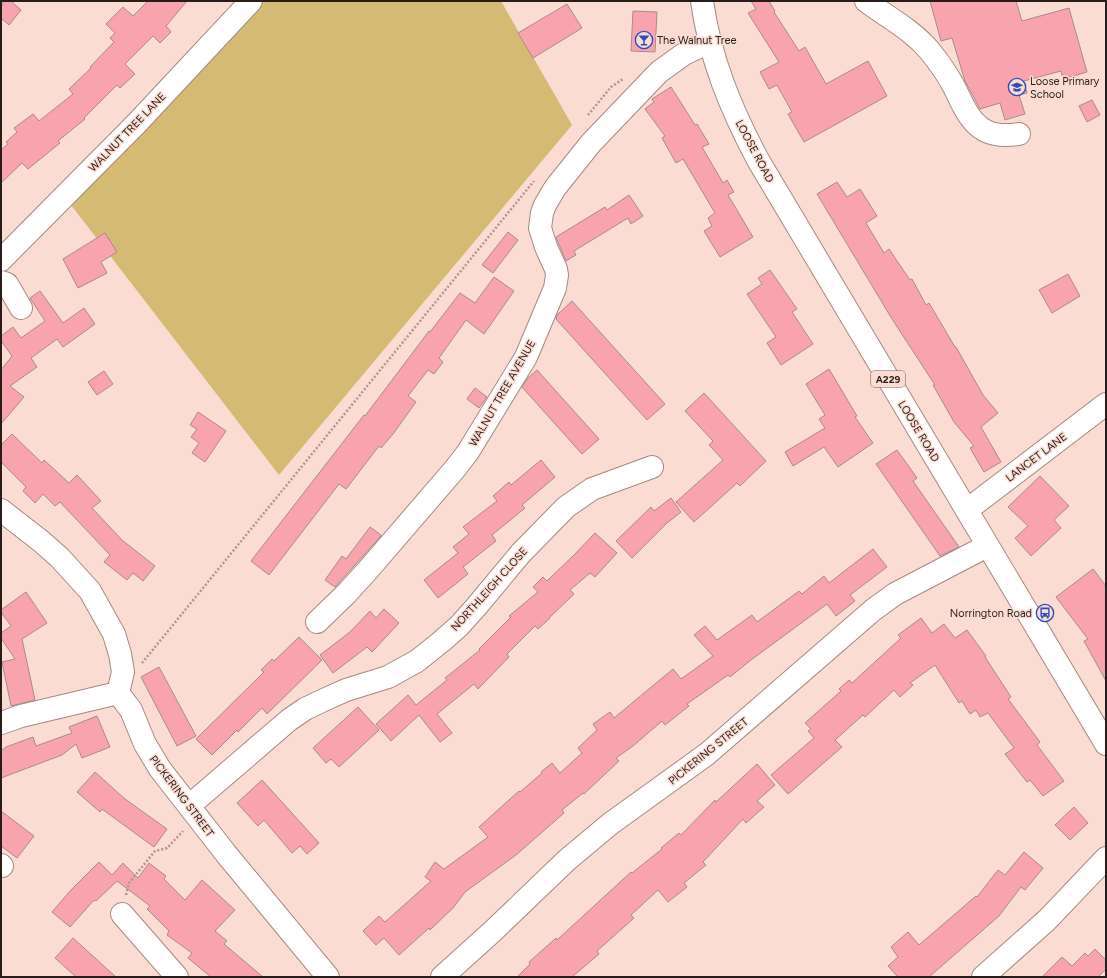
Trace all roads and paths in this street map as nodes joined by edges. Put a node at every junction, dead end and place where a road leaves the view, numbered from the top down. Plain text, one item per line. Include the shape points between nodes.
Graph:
1 (251, 1) edge
2 (702, 1) edge
3 (866, 1) edge
4 (709, 42) junction
5 (625, 78) dead end
6 (586, 118) dead end
7 (1019, 134) dead end
8 (536, 179) dead end
9 (1, 260) edge
10 (1, 282) edge
11 (21, 308) dead end
12 (1106, 404) edge
13 (652, 467) dead end
14 (1, 510) edge
15 (967, 510) junction
16 (987, 546) junction
17 (317, 622) dead end
18 (138, 668) dead end
19 (118, 693) junction
20 (1, 723) edge
21 (1106, 744) edge
22 (193, 812) junction
23 (1106, 858) edge
24 (122, 914) joint
25 (178, 977) edge
26 (328, 977) edge
27 (442, 977) edge
28 (983, 977) edge

1 - 9 main road, WALNUT TREE LANE via 132,128
2 - 4 main road, LOOSE ROAD / A229
3 - 7 main road via 900,24 928,49 954,86 972,120 984,130 996,135
4 - 15 main road, LOOSE ROAD / A229 via 723,87 758,160
4 - 17 main road, WALNUT TREE AVENUE via 684,54 658,72 591,144 555,188 542,213 540,228 556,269 555,288 526,357 468,452 454,470 367,571
5 - 6 path via 611,87
8 - 18 path
10 - 11 main road via 7,284
12 - 15 main road, LANCET LANE
13 - 22 main road, NORTHLEIGH CLOSE via 592,489 566,507 521,553 476,607 442,642 417,661 388,677 346,690 305,709 289,720
14 - 19 main road via 60,558 90,591 114,634 120,654 123,672
15 - 16 main road, LOOSE ROAD / A229
16 - 21 main road, LOOSE ROAD / A229
16 - 27 main road, PICKERING STREET via 895,594 873,610 707,754 610,824 567,860
19 - 20 main road
19 - 22 main road, PICKERING STREET via 131,710 145,744 160,769
22 - 24 path via 167,848 155,851 129,883
22 - 26 main road, PICKERING STREET
23 - 28 main road via 1047,920
24 - 25 main road

